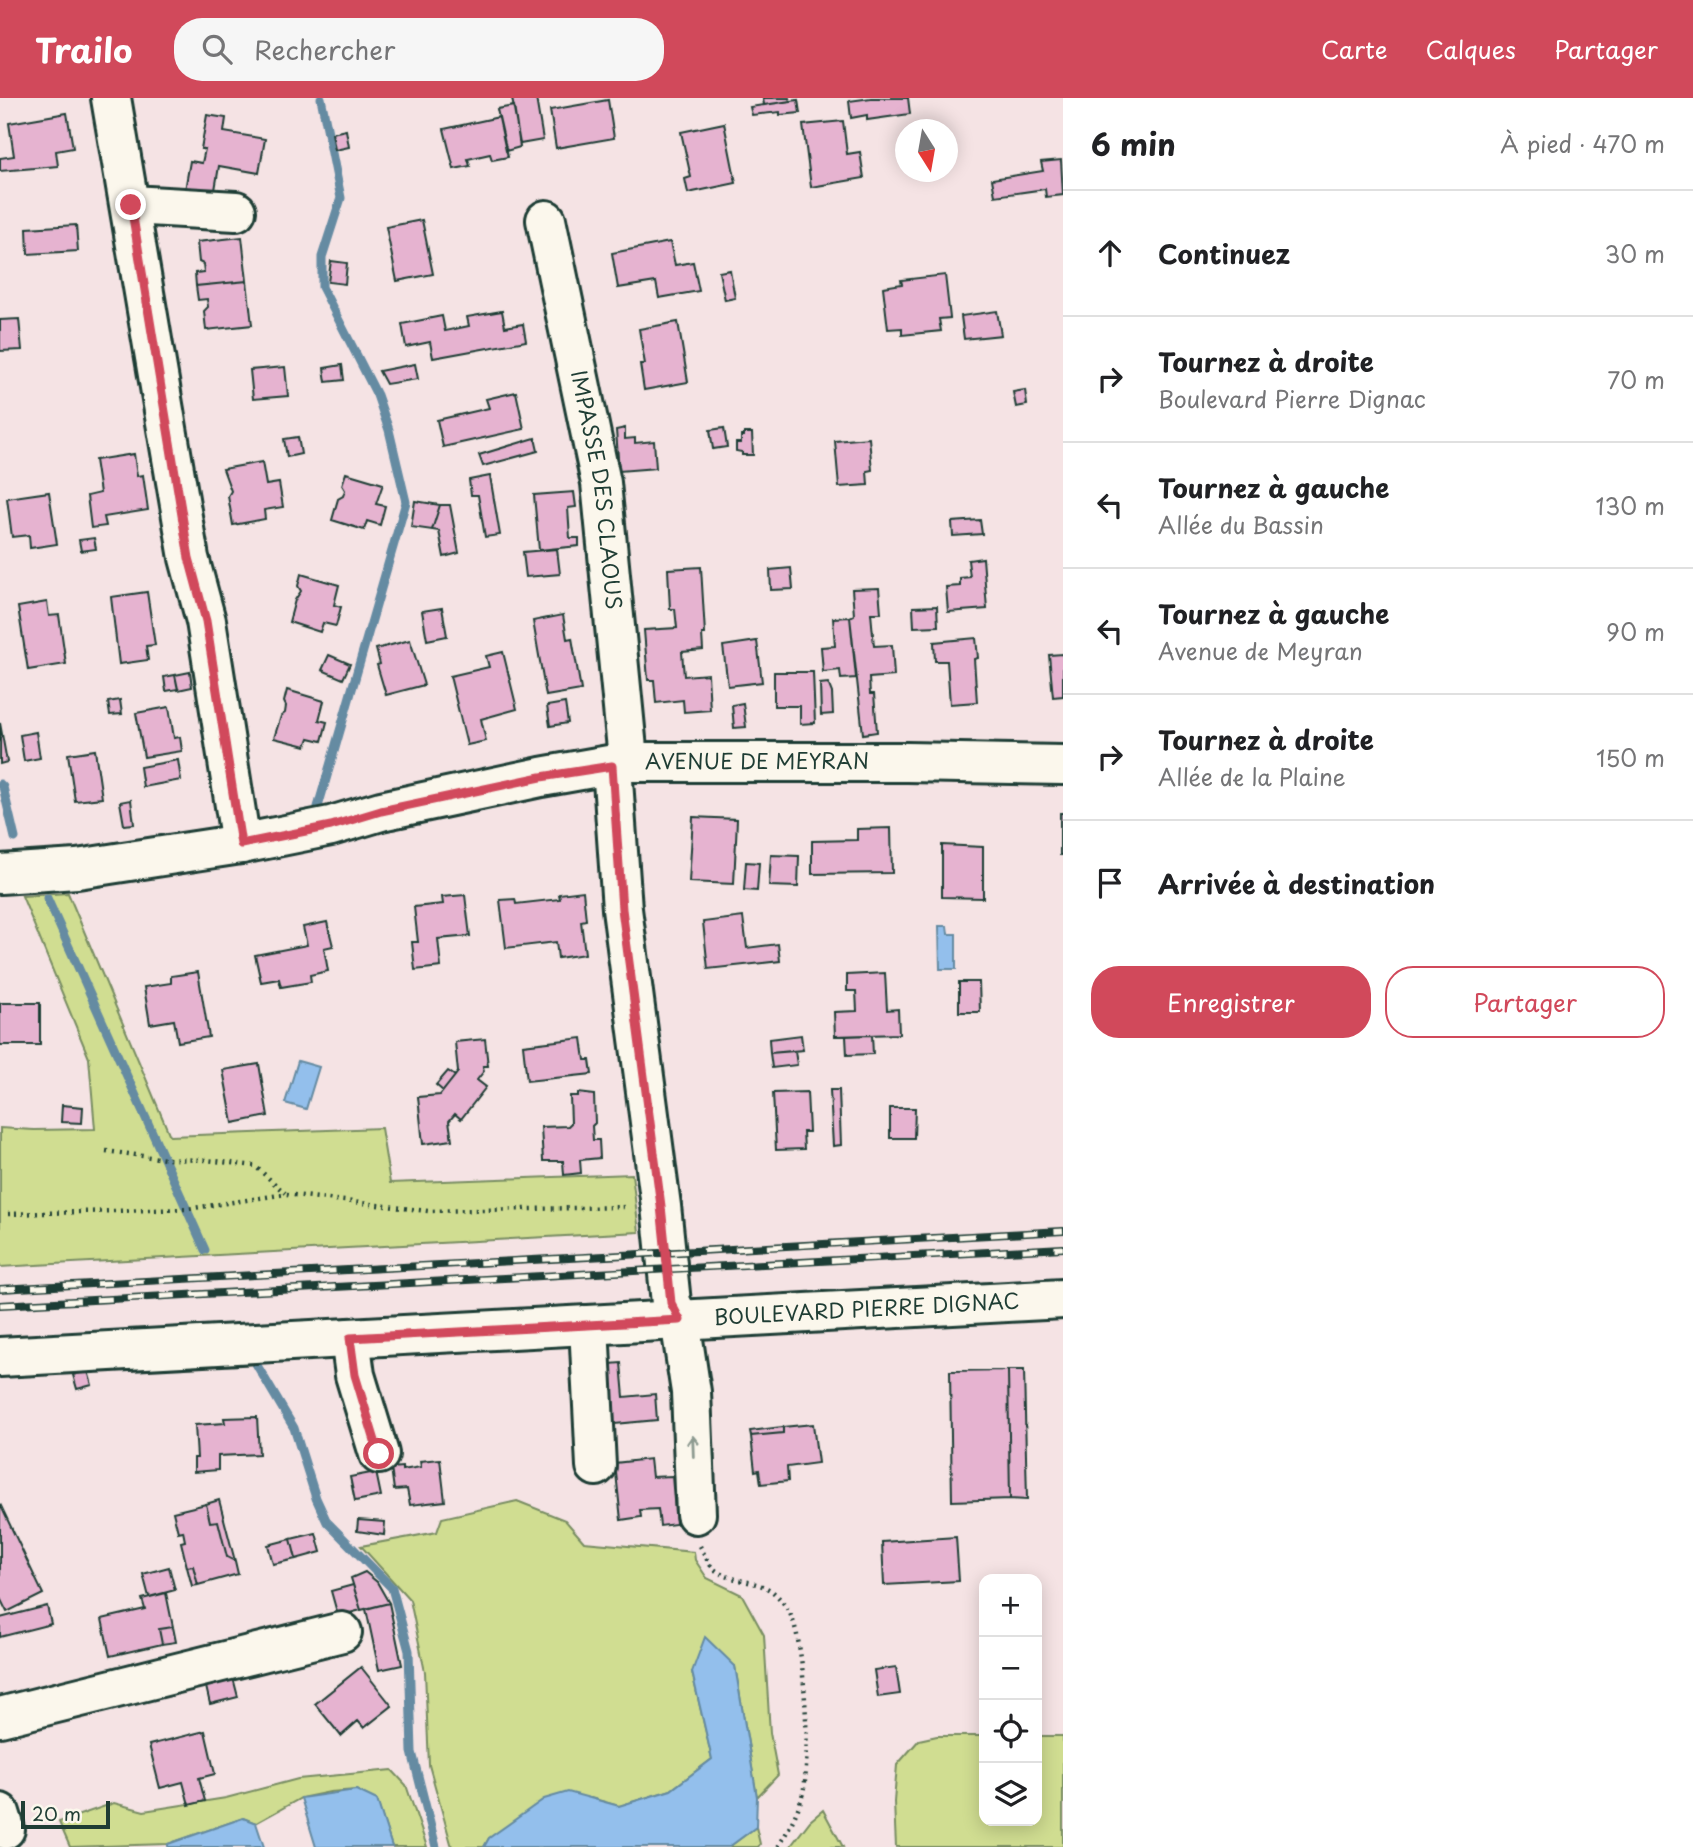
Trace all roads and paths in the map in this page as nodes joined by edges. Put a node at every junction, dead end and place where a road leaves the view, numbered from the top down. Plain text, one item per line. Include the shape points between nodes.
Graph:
1 (111, 98) edge
2 (131, 205) junction
3 (236, 211) dead end
4 (545, 220) dead end
5 (619, 764) junction
6 (1063, 765) edge
7 (241, 844) junction
8 (0, 874) edge
9 (106, 1151) dead end
10 (286, 1194) junction
11 (661, 1206) junction
12 (8, 1214) dead end
13 (1063, 1299) edge
14 (680, 1320) junction
15 (589, 1325) junction
16 (350, 1338) junction
17 (0, 1357) edge
18 (379, 1454) dead end
19 (596, 1466) dead end
20 (695, 1514) joint
21 (342, 1632) dead end
22 (177, 1693) dead end
23 (0, 1717) edge
24 (0, 1739) edge
25 (778, 1847) edge

1 - 2 street
2 - 3 street
2 - 7 street
4 - 5 street, IMPASSE DES CLAOUS via 601,483 627,749
5 - 6 street, AVENUE DE MEYRAN
5 - 7 street, AVENUE DE MEYRAN
5 - 11 street, IMPASSE DES CLAOUS via 622,909
7 - 8 street, AVENUE DE MEYRAN via 77,869
9 - 10 path via 255,1166
10 - 11 path via 428,1211
10 - 12 path via 187,1209
11 - 14 street, IMPASSE DES CLAOUS via 671,1303
13 - 14 street, BOULEVARD PIERRE DIGNAC
14 - 15 street, BOULEVARD PIERRE DIGNAC
20 -> 14 street, IMPASSE DES CLAOUS via 691,1392
15 - 16 street, BOULEVARD PIERRE DIGNAC
15 - 19 street
16 - 17 street, BOULEVARD PIERRE DIGNAC
16 - 18 street via 355,1375
20 - 25 path via 699,1544 712,1568 771,1591 795,1627 807,1762 799,1804
21 - 23 street
22 - 24 street

